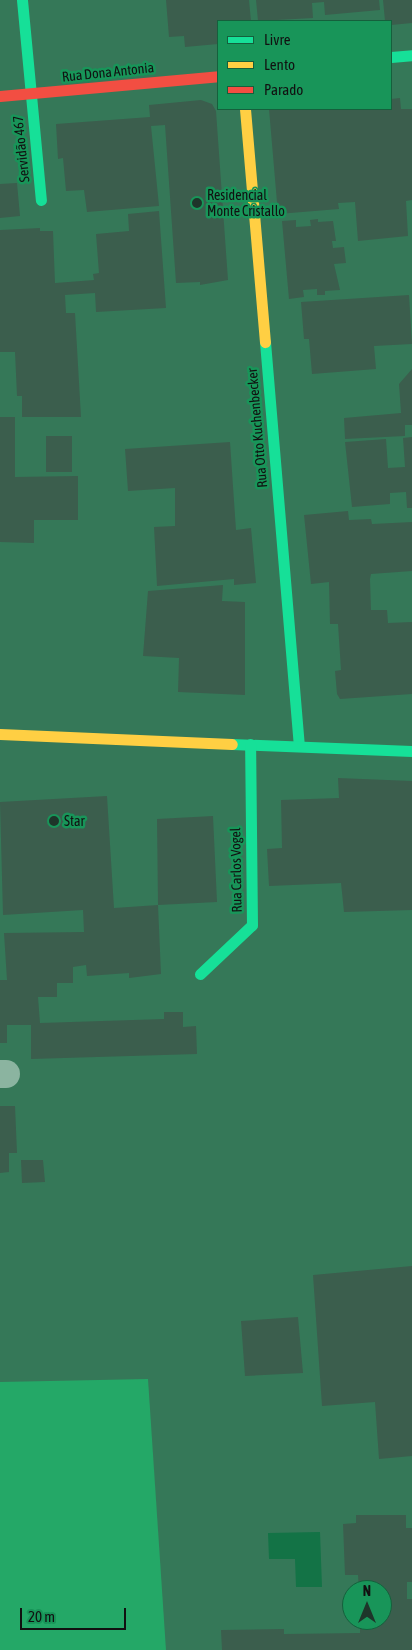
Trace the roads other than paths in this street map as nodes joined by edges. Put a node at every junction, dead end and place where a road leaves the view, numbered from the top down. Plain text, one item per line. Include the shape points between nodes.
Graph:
1 (22, 0) edge
2 (412, 55) edge
3 (392, 57) edge
4 (217, 76) edge
5 (30, 95) junction
6 (0, 96) edge
7 (245, 110) edge
8 (41, 200) dead end
9 (0, 734) edge
10 (250, 744) junction
11 (299, 746) junction
12 (412, 750) edge
13 (200, 974) dead end

1 - 5 street, Servidão 467
2 - 3 street
4 - 5 street, Rua Dona Antonia
5 - 6 street, Rua Dona Antonia
5 - 8 street, Servidão 467
7 - 11 street, Rua Otto Kuchenbecker
9 - 10 street
10 - 11 street
10 - 13 street, Rua Carlos Vogel via 252,925
11 - 12 street

